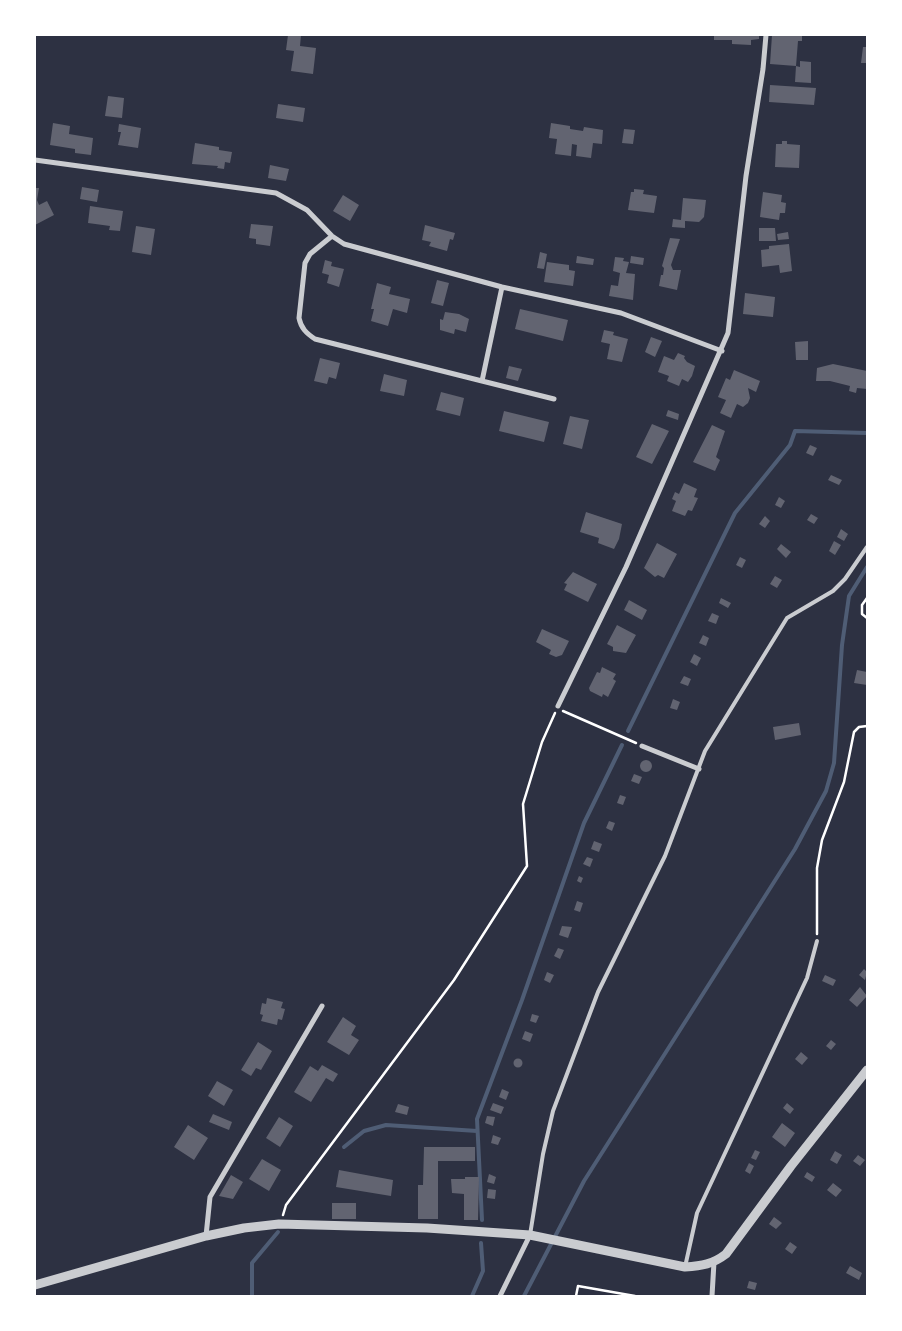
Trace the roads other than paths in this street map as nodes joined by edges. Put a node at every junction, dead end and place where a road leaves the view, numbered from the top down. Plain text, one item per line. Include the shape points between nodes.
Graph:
1 (766, 35) edge
2 (35, 160) edge
3 (332, 236) junction
4 (502, 287) junction
5 (722, 351) junction
6 (482, 381) junction
7 (554, 399) dead end
8 (867, 547) edge
9 (558, 706) road end
10 (642, 746) road end
11 (699, 770) junction
12 (816, 941) road end
13 (322, 1006) dead end
14 (867, 1070) edge
15 (530, 1235) junction
16 (206, 1236) junction
17 (714, 1262) junction
18 (685, 1267) junction
19 (35, 1285) edge
20 (500, 1296) edge
21 (712, 1296) edge

1 - 5 street via 731,314
2 - 3 street via 276,193 307,210
3 - 4 street via 344,244
3 - 6 street via 310,254 305,263 299,318 300,326 307,334
4 - 5 street via 621,313
4 - 6 street
5 - 9 street via 626,567
6 - 7 street
8 - 11 lane via 833,591 787,618 705,751
10 - 11 street
11 - 15 lane via 665,856 598,992 553,1111 542,1154
12 - 18 lane via 807,978 697,1213
13 - 16 street via 210,1197
14 - 17 street via 726,1254
15 - 16 street via 428,1228 279,1224
15 - 18 street
15 - 20 street
16 - 19 street
17 - 18 street
17 - 21 street

